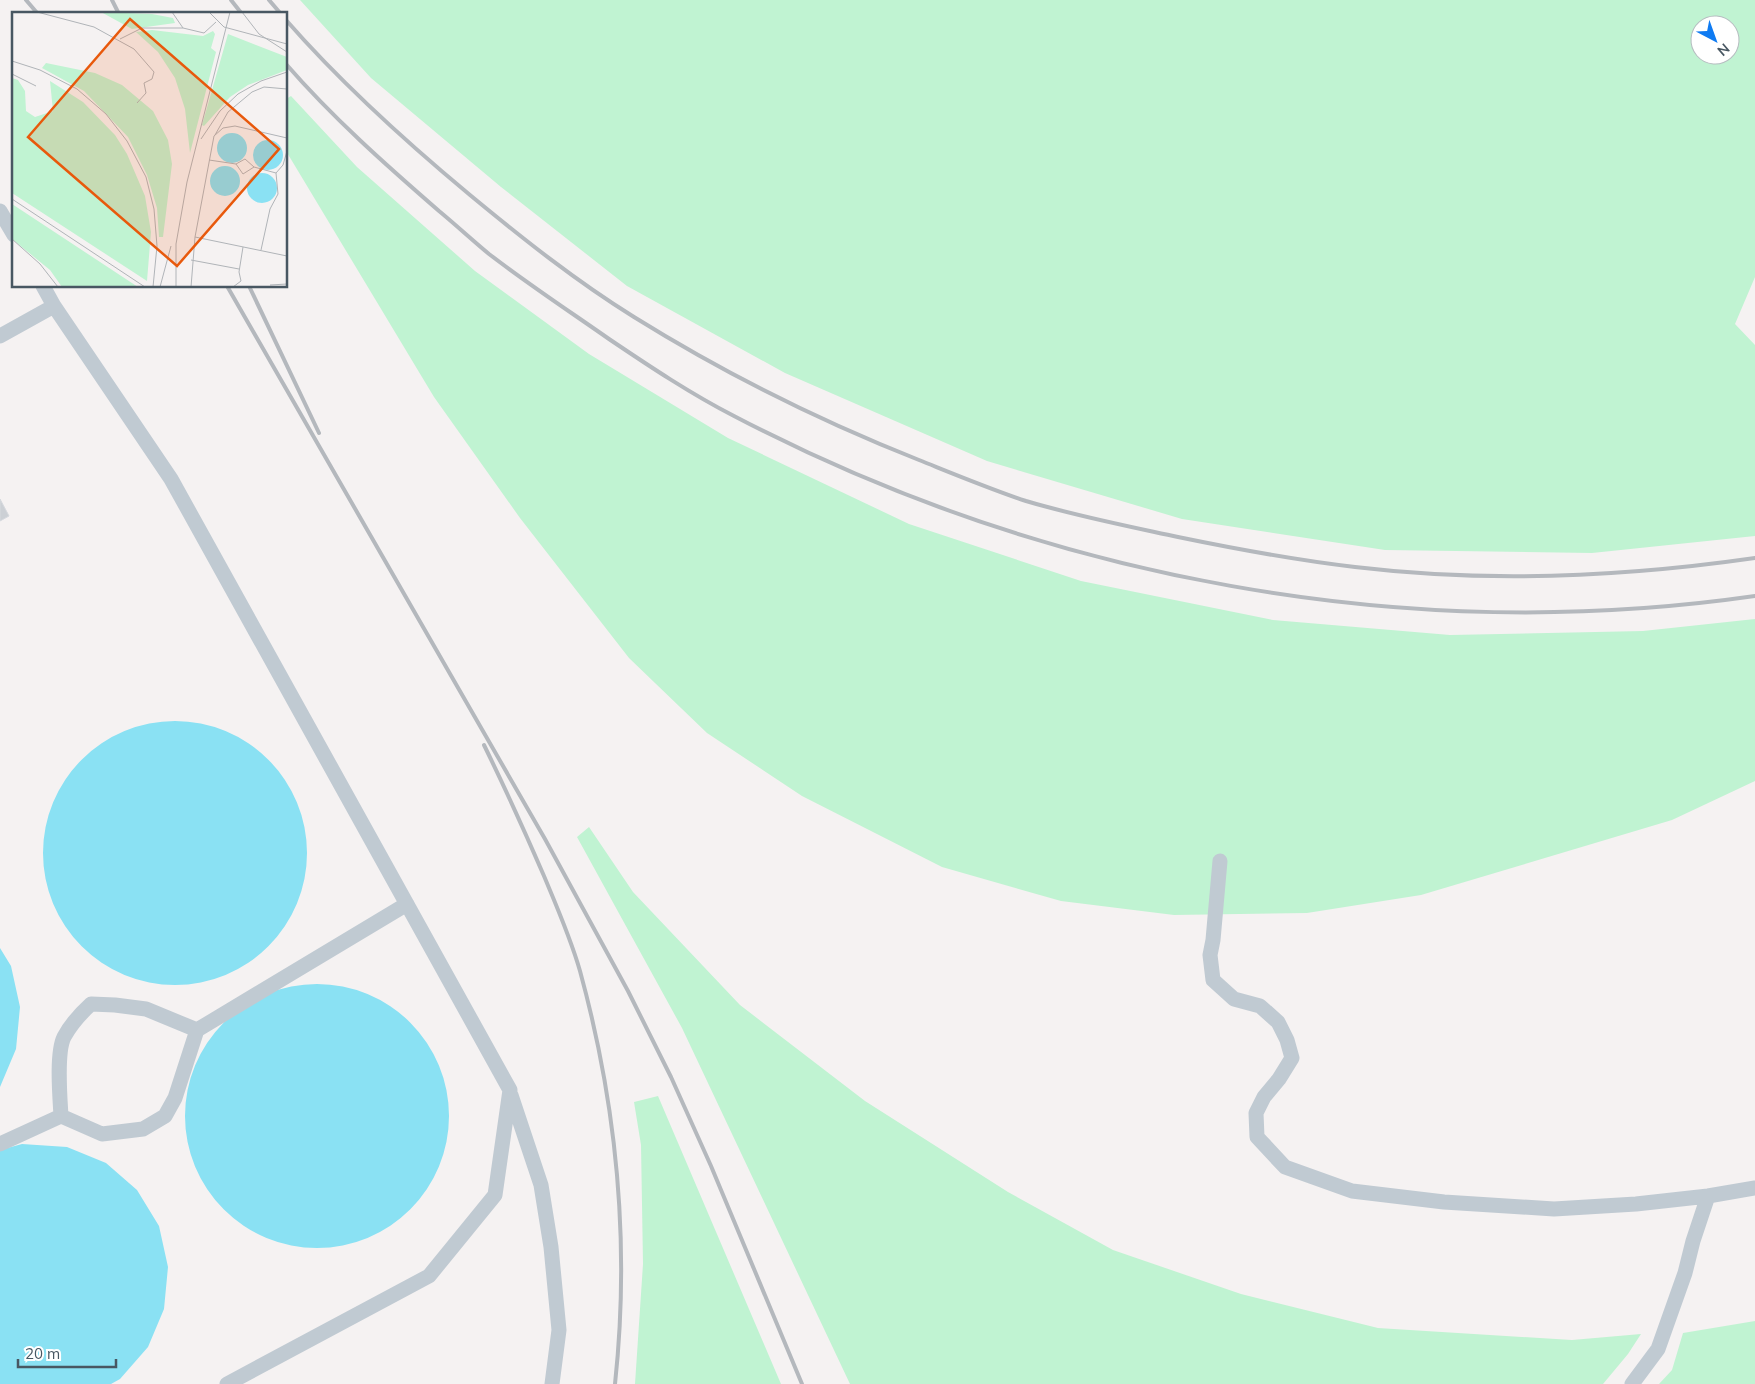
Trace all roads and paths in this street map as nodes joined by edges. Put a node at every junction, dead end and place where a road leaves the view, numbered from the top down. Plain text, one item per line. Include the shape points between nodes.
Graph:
1 (0, 211) edge
2 (12, 232) edge
3 (44, 288) edge
4 (54, 306) junction
5 (0, 336) edge
6 (1220, 861) dead end
7 (407, 904) junction
8 (197, 1030) junction
9 (510, 1090) junction
10 (61, 1116) junction
11 (0, 1144) edge
12 (1755, 1188) edge
13 (1708, 1196) junction
14 (227, 1384) edge
15 (552, 1384) edge
16 (1632, 1384) edge

1 - 2 lane
3 - 4 lane
4 - 5 lane
4 - 7 lane via 171,479
6 - 13 lane via 1210,955 1213,980 1234,999 1260,1006 1278,1022 1287,1040 1292,1058 1256,1113 1257,1137 1285,1167 1352,1191 1444,1202 1554,1209
7 - 8 lane
7 - 9 lane
8 - 10 lane via 175,1098 165,1116 143,1130 102,1134
8 - 10 lane via 146,1009 91,1004 76,1017 62,1039
9 - 14 lane via 495,1195 429,1276
9 - 15 lane via 541,1185 551,1247 559,1330
10 - 11 lane
12 - 13 lane
13 - 16 lane via 1658,1349

